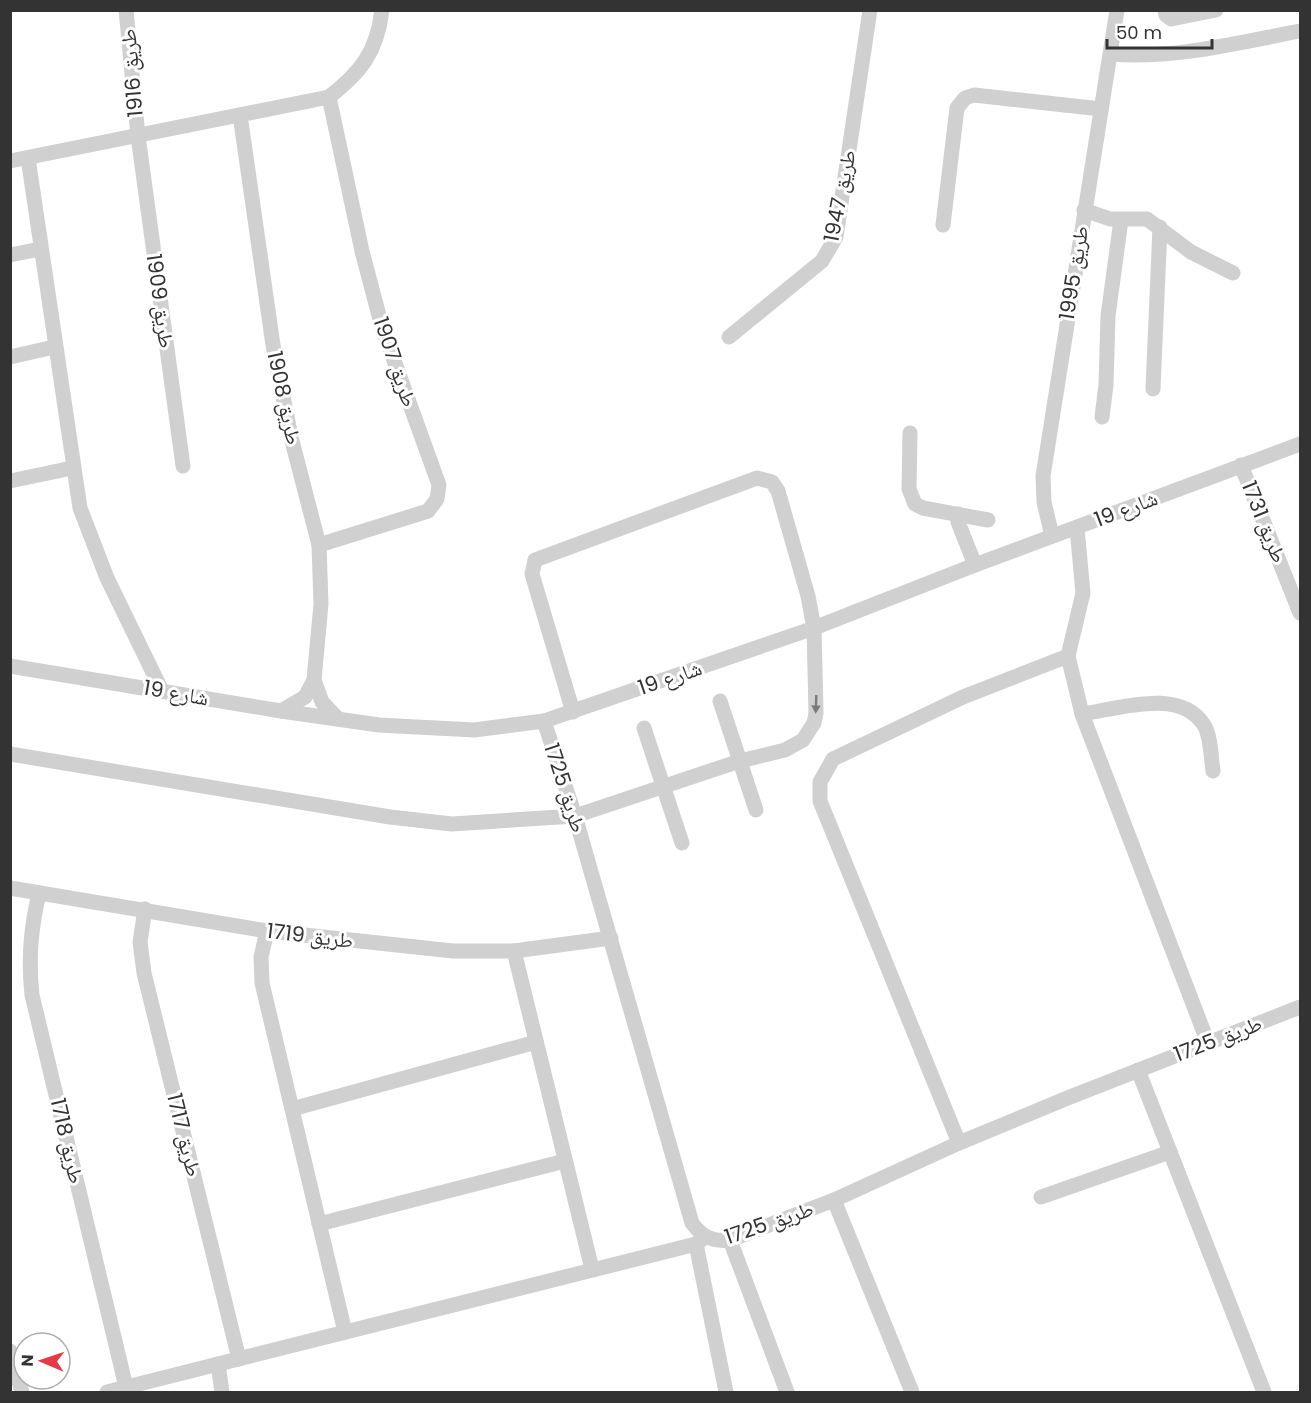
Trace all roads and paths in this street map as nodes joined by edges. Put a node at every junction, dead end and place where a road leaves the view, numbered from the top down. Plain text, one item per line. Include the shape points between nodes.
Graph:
1 (126, 10) edge
2 (382, 10) edge
3 (870, 10) edge
4 (1117, 10) edge
5 (1165, 10) edge
6 (1216, 10) edge
7 (1300, 31) edge
8 (1110, 54) junction
9 (329, 97) junction
10 (1101, 109) junction
11 (240, 115) junction
12 (138, 136) junction
13 (28, 158) junction
14 (10, 161) edge
15 (1084, 210) junction
16 (1121, 220) junction
17 (943, 225) dead end
18 (1160, 227) junction
19 (40, 249) junction
20 (10, 255) edge
21 (1233, 273) dead end
22 (729, 337) dead end
23 (54, 347) junction
24 (10, 357) edge
25 (1153, 389) dead end
26 (1102, 417) dead end
27 (910, 432) dead end
28 (1300, 444) edge
29 (1241, 465) junction
30 (183, 466) dead end
31 (72, 468) junction
32 (10, 481) edge
33 (958, 514) junction
34 (988, 520) dead end
35 (1077, 528) junction
36 (1052, 536) junction
37 (319, 545) junction
38 (975, 565) junction
39 (1300, 613) edge
40 (814, 628) junction
41 (1068, 656) junction
42 (10, 666) edge
43 (314, 680) junction
44 (162, 691) junction
45 (720, 701) dead end
46 (281, 711) junction
47 (573, 712) junction
48 (1082, 714) junction
49 (338, 719) junction
50 (544, 721) junction
51 (645, 728) dead end
52 (10, 754) edge
53 (740, 761) junction
54 (1213, 771) dead end
55 (664, 787) junction
56 (756, 810) dead end
57 (575, 816) junction
58 (682, 843) dead end
59 (10, 888) edge
60 (39, 893) junction
61 (145, 909) junction
62 (267, 931) junction
63 (611, 938) junction
64 (514, 951) junction
65 (1300, 1007) edge
66 (536, 1042) junction
67 (1208, 1043) junction
68 (1138, 1070) junction
69 (292, 1109) junction
70 (959, 1143) junction
71 (1170, 1152) junction
72 (565, 1161) junction
73 (1041, 1197) dead end
74 (834, 1200) junction
75 (319, 1224) junction
76 (700, 1240) junction
77 (730, 1240) junction
78 (592, 1269) junction
79 (345, 1332) junction
80 (10, 1351) edge
81 (239, 1359) junction
82 (218, 1364) junction
83 (126, 1388) junction
84 (22, 1392) edge
85 (107, 1392) edge
86 (222, 1392) edge
87 (726, 1392) edge
88 (787, 1392) edge
89 (912, 1392) edge
90 (1264, 1392) edge

1 - 12 street, طريق 1916
2 - 9 street via 371,52 356,75
3 - 22 street, طريق 1947 via 833,243 822,261
4 - 8 street, طريق 1995
5 - 6 street via 1171,19
7 - 8 street via 1185,53
8 - 10 street, طريق 1995
9 - 11 street
9 - 37 street, طريق 1907 via 377,309 439,485 428,511
10 - 15 street, طريق 1995
10 - 17 street via 974,94 965,98 957,108
11 - 12 street
11 - 37 street, طريق 1908 via 273,345 291,437
12 - 13 street
12 - 30 street, طريق 1909
13 - 14 street
13 - 19 street
15 - 16 street
15 - 36 street, طريق 1995 via 1043,476
16 - 18 street via 1140,217
16 - 26 street via 1108,309
18 - 21 street via 1191,252
18 - 25 street
19 - 20 street
19 - 23 street
23 - 24 street
23 - 31 street
27 - 33 street via 912,500 923,508
28 - 29 street, شارع 19
29 - 35 street, شارع 19
29 - 39 street, طريق 1731
31 - 32 street
31 - 44 street via 90,538
33 - 34 street
33 - 38 street
35 - 36 street, شارع 19
35 - 41 street via 1083,593
36 - 38 street, شارع 19
37 - 43 street, طريق 1908 via 321,604
38 - 40 street, شارع 19
40 - 47 street, شارع 19
40 - 47 street via 778,491 768,479 757,478 535,560 532,574
40 -> 53 street via 816,713 809,732 785,750
41 - 48 street
41 - 70 street via 946,704 833,759 820,782 820,801
42 - 44 street, شارع 19
43 - 46 street via 305,697
43 - 49 street via 322,702
44 - 46 street, شارع 19
45 - 53 street
46 - 49 street, شارع 19
47 - 50 street, شارع 19
48 - 54 street via 1164,702 1192,711 1206,727
48 - 67 street
49 - 50 street, شارع 19 via 474,730
50 - 57 street, طريق 1725
51 - 55 street
52 - 57 street via 452,824
53 - 55 street
53 - 56 street
55 - 57 street
55 - 58 street
57 - 63 street, طريق 1725
59 - 60 street, طريق 1719
60 - 61 street, طريق 1719
60 - 83 street, طريق 1718 via 30,932 32,994
61 - 62 street, طريق 1719
61 - 81 street, طريق 1717 via 140,942 144,973
62 - 64 street, طريق 1719 via 453,951
62 - 69 street via 261,957 262,983
63 - 64 street, طريق 1719
63 - 76 street, طريق 1725 via 689,1214
64 - 66 street
65 - 67 street, طريق 1725
66 - 69 street
66 - 72 street
67 - 68 street, طريق 1725
68 - 70 street, طريق 1725
68 - 71 street
69 - 75 street
70 - 74 street, طريق 1725
71 - 73 street
71 - 90 street
72 - 75 street
72 - 78 street
74 - 77 street, طريق 1725
74 - 89 street
75 - 79 street
76 - 77 street, طريق 1725
76 - 78 street
76 - 87 street
77 - 88 street
78 - 79 street
79 - 81 street
80 - 84 street
81 - 82 street
82 - 83 street
82 - 86 street
83 - 85 street

